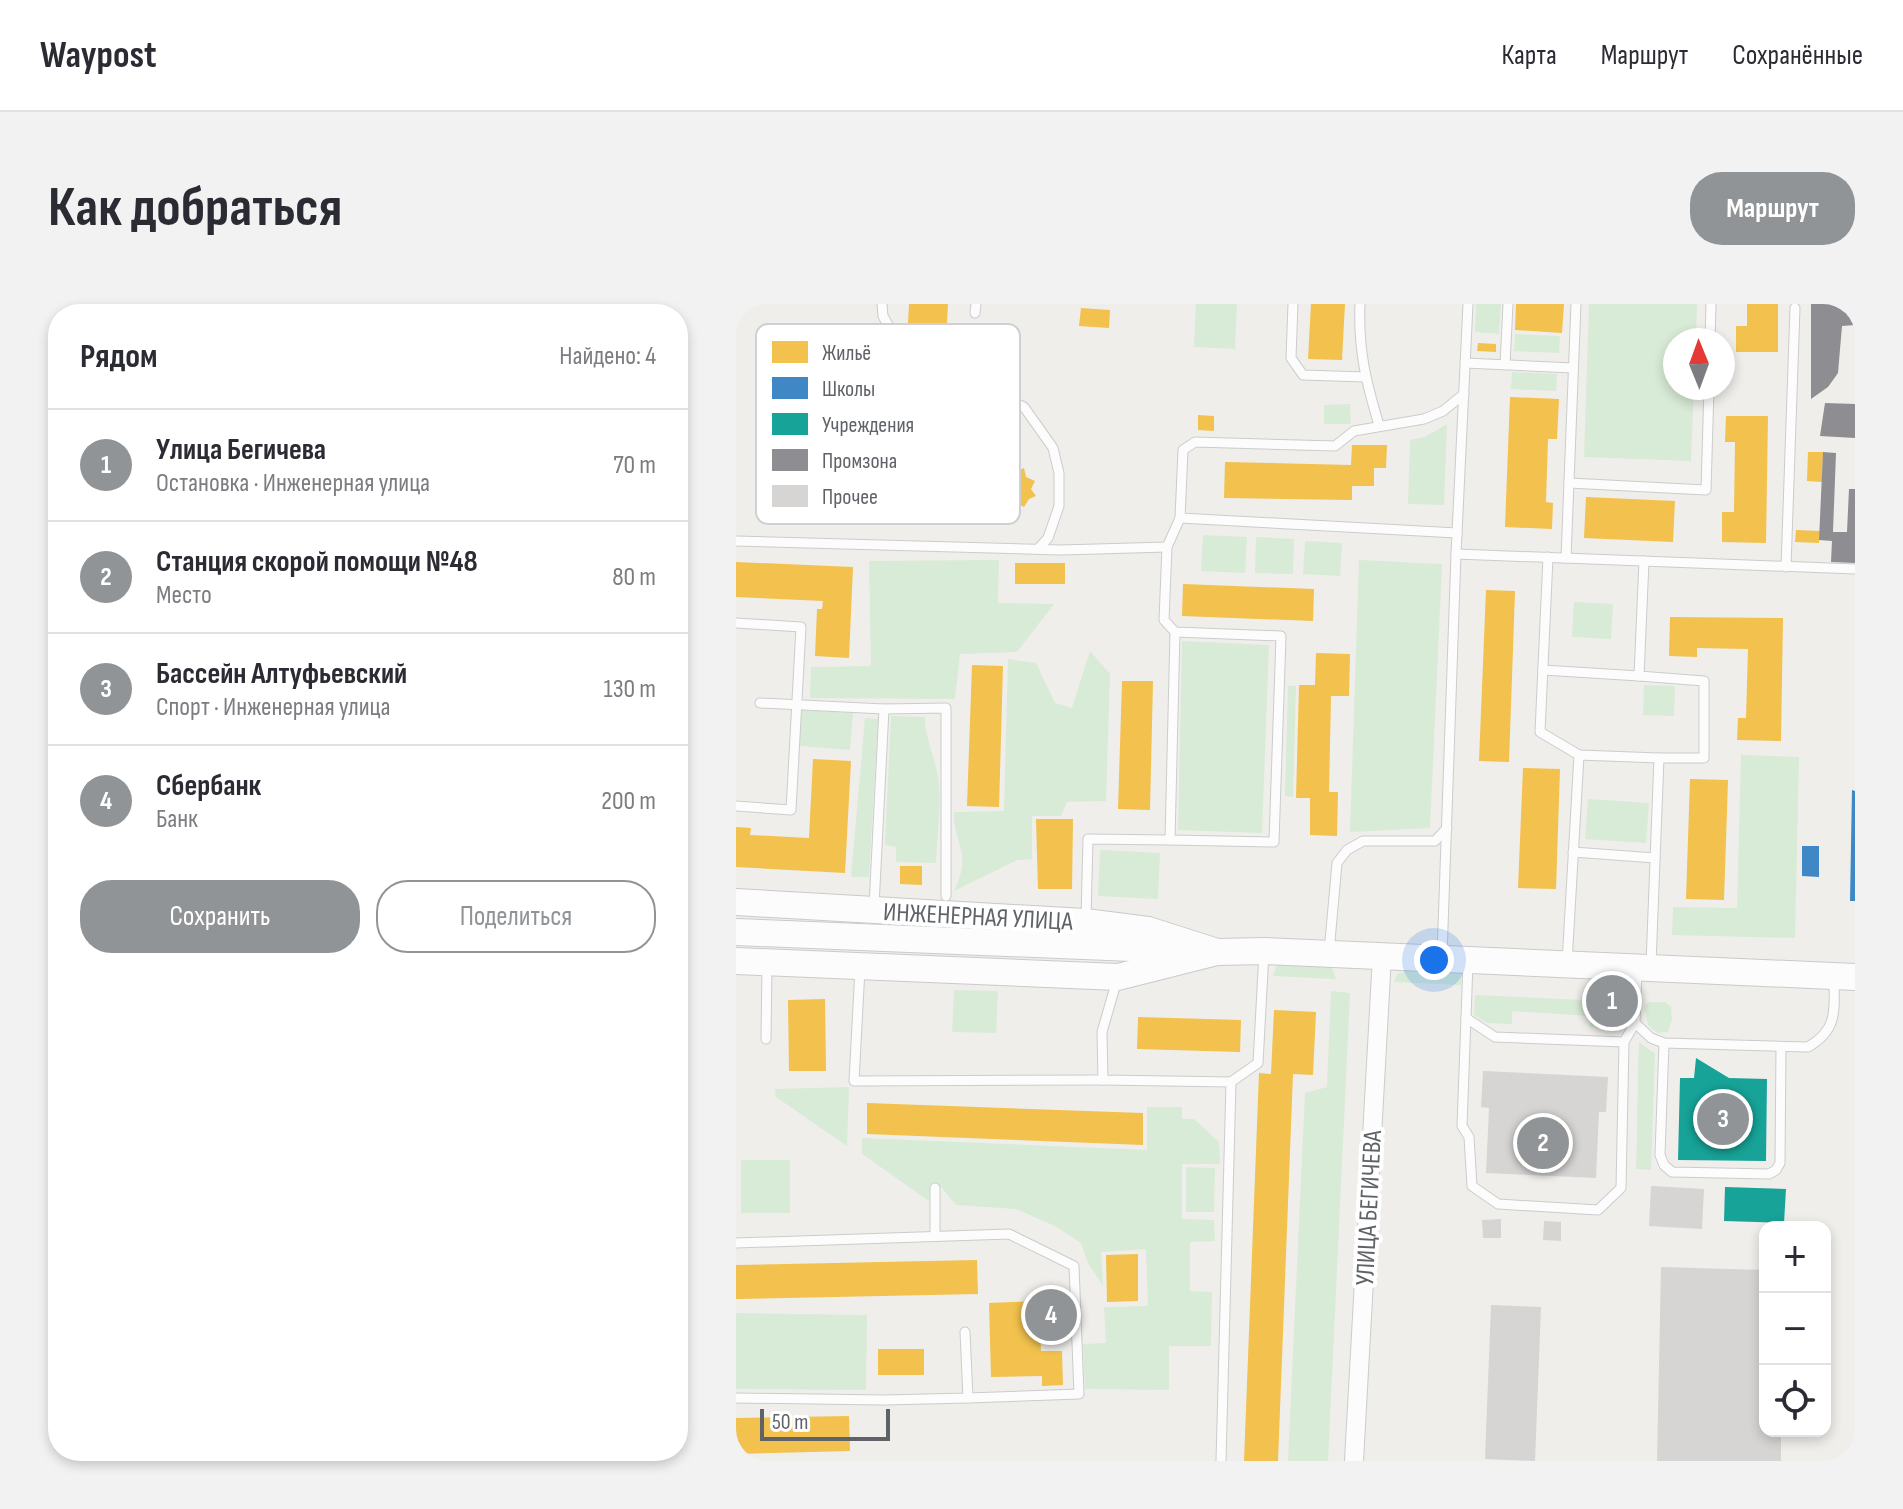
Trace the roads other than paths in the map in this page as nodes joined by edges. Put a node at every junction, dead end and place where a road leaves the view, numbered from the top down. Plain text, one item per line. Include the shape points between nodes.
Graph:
1 (882, 304) edge
2 (1293, 304) edge
3 (1360, 304) edge
4 (1468, 304) edge
5 (1508, 304) edge
6 (1576, 304) edge
7 (1711, 304) edge
8 (1795, 308) dead end
9 (887, 324) edge
10 (1710, 328) edge
11 (1465, 363) junction
12 (1505, 365) junction
13 (1573, 368) junction
14 (1365, 377) junction
15 (1464, 394) junction
16 (1709, 400) edge
17 (1020, 405) edge
18 (1379, 425) junction
19 (1569, 483) junction
20 (1180, 518) junction
21 (1457, 533) junction
22 (736, 541) edge
23 (1167, 547) junction
24 (1038, 549) junction
25 (1456, 554) junction
26 (1548, 557) junction
27 (1566, 558) junction
28 (1644, 561) junction
29 (1786, 567) junction
30 (1855, 569) edge
31 (736, 623) edge
32 (1175, 632) junction
33 (1543, 670) junction
34 (1639, 676) junction
35 (760, 703) dead end
36 (797, 705) junction
37 (884, 709) junction
38 (1579, 755) junction
39 (1659, 758) junction
40 (736, 806) edge
41 (1447, 828) junction
42 (1170, 840) junction
43 (1573, 852) junction
44 (1655, 858) junction
45 (946, 896) dead end
46 (736, 902) edge
47 (874, 909) junction
48 (1085, 922) junction
49 (736, 932) edge
50 (1265, 951) junction
51 (1217, 952) junction
52 (1329, 953) junction
53 (1382, 956) junction
54 (1455, 959) junction
55 (736, 961) edge
56 (767, 963) junction
57 (1567, 964) junction
58 (860, 968) junction
59 (1644, 968) junction
60 (1844, 976) edge
61 (1118, 977) junction
62 (1466, 1018) junction
63 (1635, 1023) junction
64 (766, 1039) dead end
65 (1624, 1042) junction
66 (1664, 1043) junction
67 (1781, 1047) junction
68 (1103, 1080) junction
69 (1231, 1082) junction
70 (935, 1188) dead end
71 (935, 1236) junction
72 (736, 1243) edge
73 (965, 1332) dead end
74 (736, 1398) edge
75 (968, 1398) junction
76 (1221, 1461) edge
77 (1354, 1461) edge

1 - 9 lane
2 - 14 lane via 1291,358 1303,375
3 - 14 lane via 1358,339
4 - 11 lane
5 - 12 lane
6 - 13 lane
7 - 10 lane
8 - 29 lane
11 - 12 lane
11 - 15 lane
12 - 13 lane
13 - 19 lane
14 - 18 lane
15 - 18 lane via 1424,419
15 - 21 lane
16 - 19 lane via 1706,490
17 - 24 lane via 1053,448 1059,473 1059,506 1048,538
18 - 20 lane via 1354,431 1335,446 1195,442 1183,450
19 - 27 lane
20 - 21 lane
20 - 23 lane
21 - 25 lane
22 - 24 lane
23 - 24 lane
23 - 32 lane via 1164,620
25 - 26 lane
25 - 41 lane
26 - 27 lane
26 - 33 lane
27 - 28 lane
28 - 29 lane
28 - 34 lane
29 - 30 lane
31 - 36 lane via 801,627
32 - 42 lane
32 - 42 lane via 1281,636 1274,842
33 - 34 lane
33 - 38 lane via 1540,732
34 - 39 lane via 1704,681 1704,758
35 - 36 lane
36 - 37 lane
36 - 40 lane via 791,810
37 - 45 lane via 946,708
37 - 47 lane
38 - 39 lane
38 - 43 lane
39 - 44 lane
41 - 52 lane via 1435,841 1363,841 1347,850 1337,863
41 - 54 lane
42 - 48 lane via 1088,839
43 - 44 lane
43 - 57 lane
44 - 59 lane
46 - 47 main road, ИНЖЕНЕРНАЯ УЛИЦА
47 - 48 main road, ИНЖЕНЕРНАЯ УЛИЦА
48 - 51 main road, ИНЖЕНЕРНАЯ УЛИЦА via 1148,930
49 - 51 main road
50 - 51 main road, ИНЖЕНЕРНАЯ УЛИЦА
50 - 52 main road, ИНЖЕНЕРНАЯ УЛИЦА
50 - 69 lane via 1258,1063
51 - 61 main road, ИНЖЕНЕРНАЯ УЛИЦА
52 - 53 main road, ИНЖЕНЕРНАЯ УЛИЦА
53 - 54 main road, ИНЖЕНЕРНАЯ УЛИЦА
53 - 77 street, УЛИЦА БЕГИЧЕВА
54 - 57 main road, ИНЖЕНЕРНАЯ УЛИЦА
54 - 62 lane
55 - 56 main road, ИНЖЕНЕРНАЯ УЛИЦА
56 - 58 main road, ИНЖЕНЕРНАЯ УЛИЦА
56 - 64 lane
57 - 59 main road, ИНЖЕНЕРНАЯ УЛИЦА
58 - 61 main road, ИНЖЕНЕРНАЯ УЛИЦА
58 - 68 lane via 854,1081
59 - 60 main road, ИНЖЕНЕРНАЯ УЛИЦА
59 - 63 lane
60 - 67 lane via 1822,1039 1808,1047
61 - 68 lane via 1102,1032
62 - 65 lane via 1495,1037
62 - 65 lane via 1462,1126 1469,1137 1472,1186 1498,1204 1598,1210 1621,1188
63 - 65 lane
63 - 66 lane
66 - 67 lane
66 - 67 lane via 1660,1155 1672,1172 1776,1170
68 - 69 lane
69 - 76 lane
70 - 71 lane
71 - 72 lane
71 - 75 lane via 1009,1234 1074,1266 1079,1394
73 - 75 lane
74 - 75 lane

